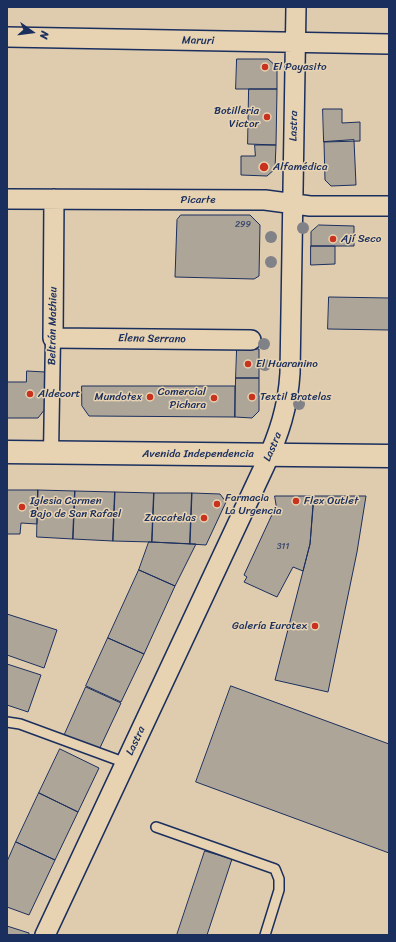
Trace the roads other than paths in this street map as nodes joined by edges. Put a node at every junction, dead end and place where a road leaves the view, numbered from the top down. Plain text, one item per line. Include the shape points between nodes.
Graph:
1 (296, 7) edge
2 (7, 37) edge
3 (296, 42) junction
4 (389, 44) edge
5 (7, 199) edge
6 (54, 199) junction
7 (293, 204) junction
8 (389, 206) edge
9 (53, 338) junction
10 (251, 340) dead end
11 (7, 452) edge
12 (52, 453) junction
13 (270, 455) junction
14 (389, 456) edge
15 (7, 722) edge
16 (126, 763) junction
17 (156, 827) dead end
18 (45, 935) edge
19 (265, 935) edge

1 - 3 street, Lastra
2 - 3 street, Maruri
3 - 4 street, Maruri
3 - 7 street, Lastra
5 - 6 street, Picarte
6 - 7 street, Picarte via 265,200
6 - 9 street, Beltrán Mathieu
7 - 8 street, Picarte
7 - 13 street, Lastra via 290,386 283,421
9 - 10 street, Elena Serrano
9 - 12 street, Beltrán Mathieu
11 - 12 main road, Avenida Independencia
12 - 13 main road, Avenida Independencia
13 - 14 main road, Avenida Independencia
13 - 16 street, Lastra
15 - 16 lane via 20,724
16 - 18 street, Lastra
17 - 19 lane via 275,869 279,879 279,890

